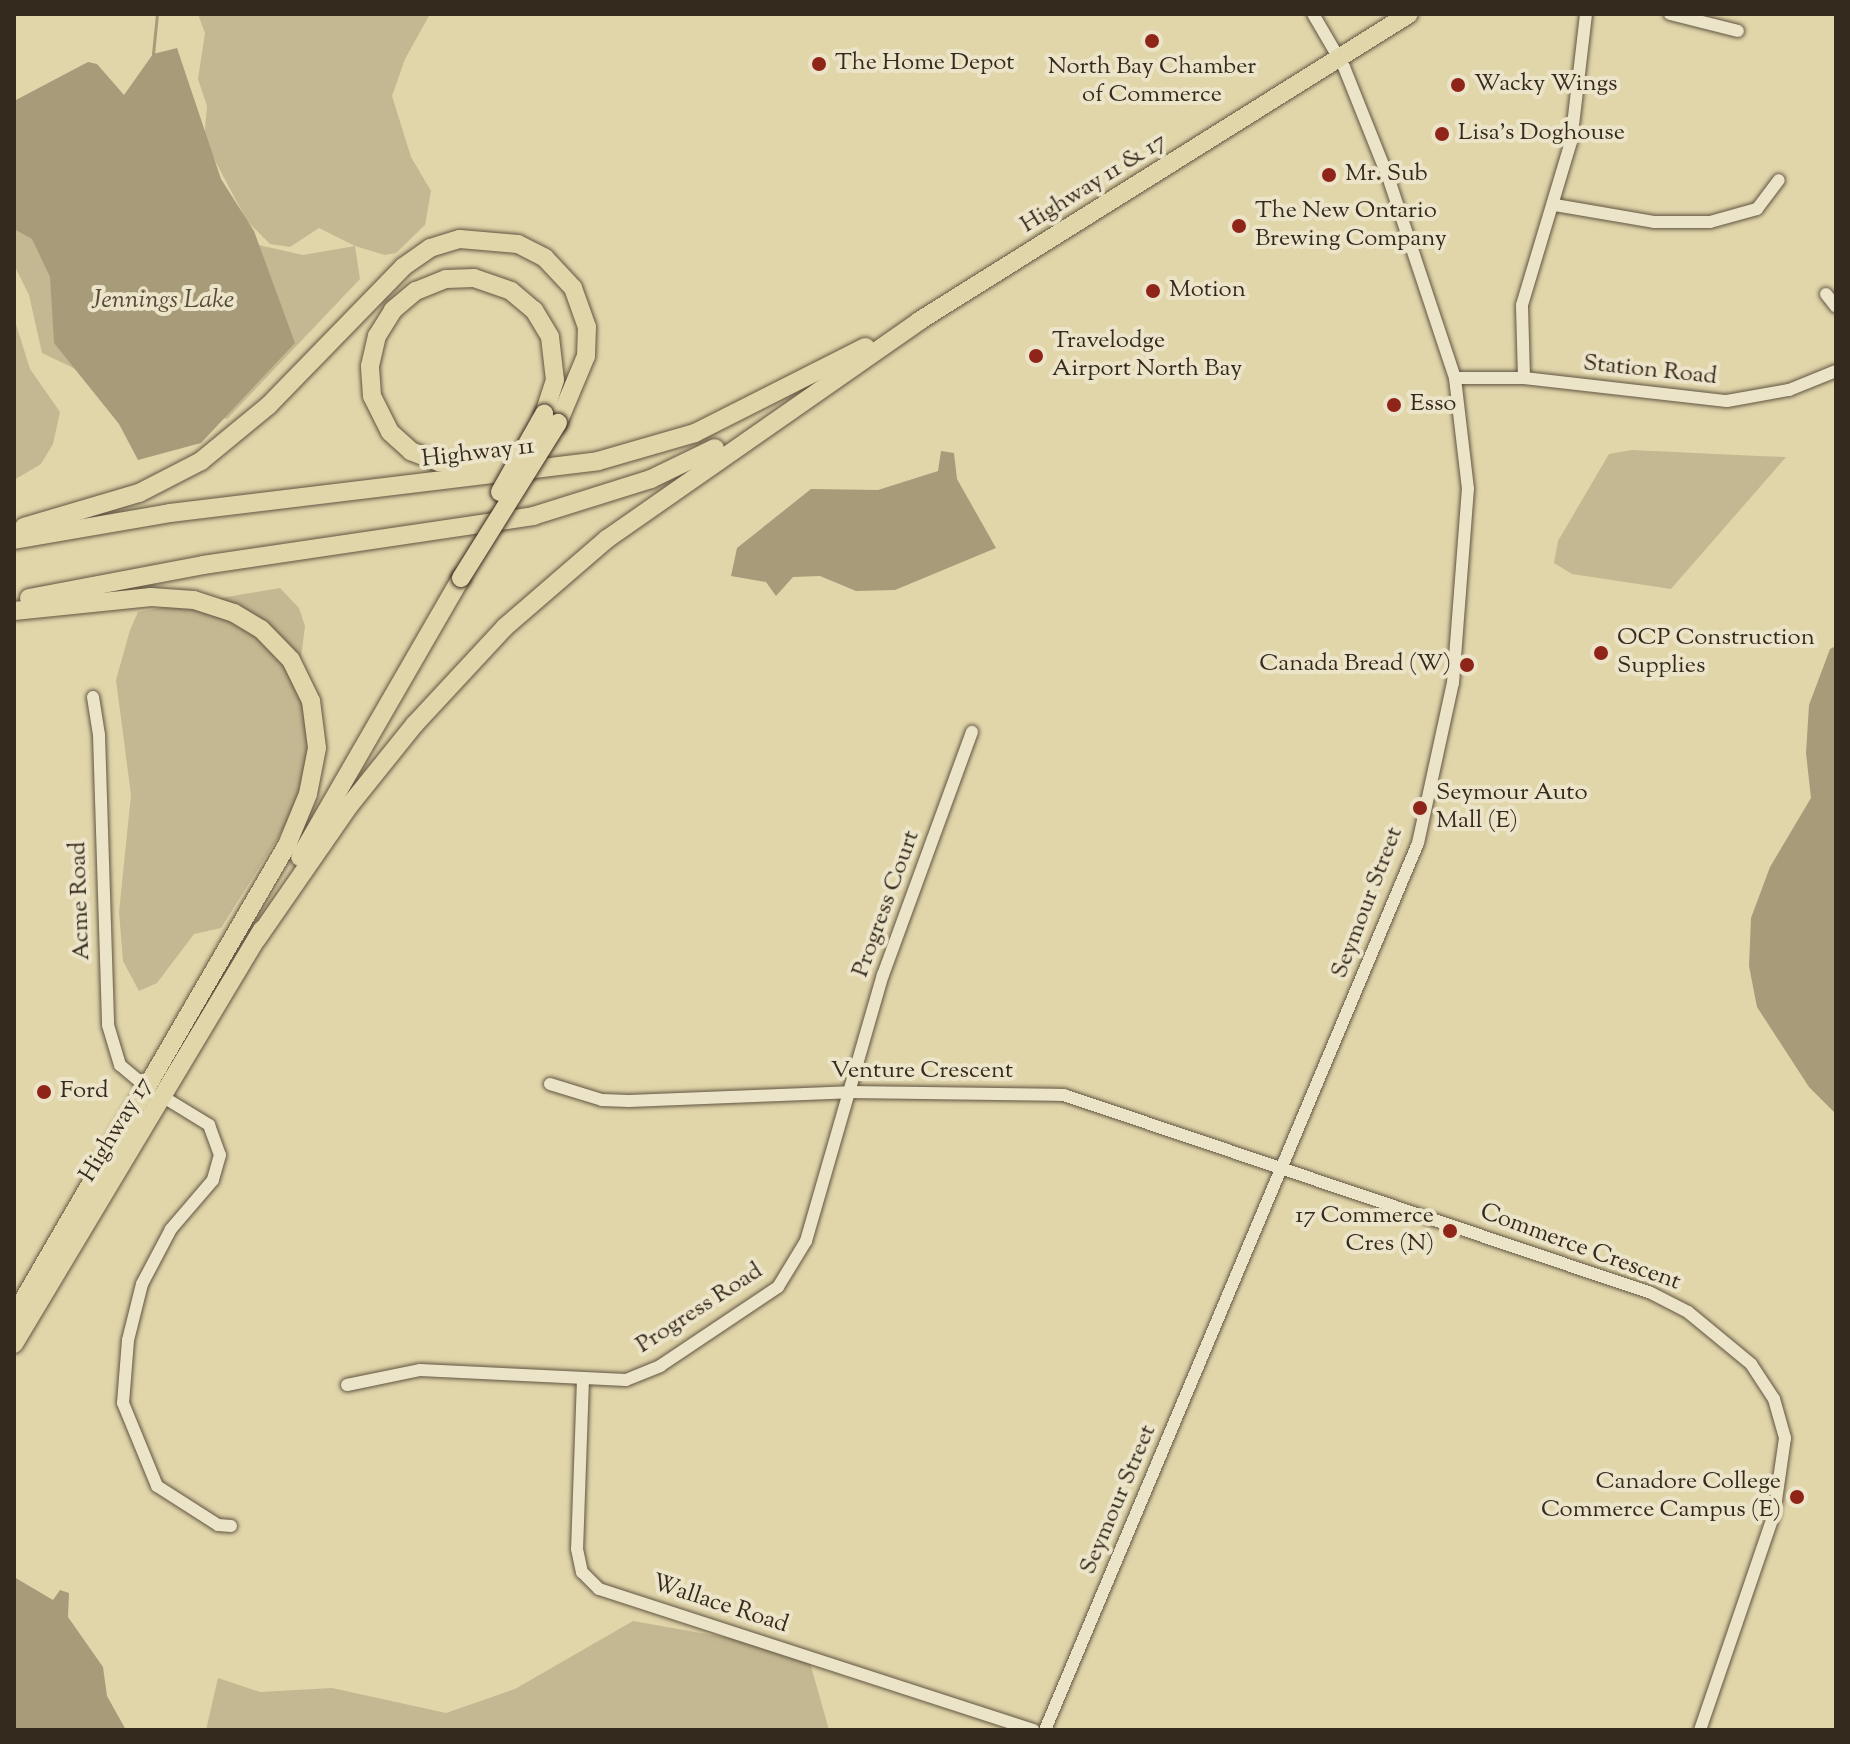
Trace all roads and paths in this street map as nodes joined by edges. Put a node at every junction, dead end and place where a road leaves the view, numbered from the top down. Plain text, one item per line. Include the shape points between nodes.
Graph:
1 (1313, 14) edge
2 (1409, 14) edge
3 (1586, 14) edge
4 (1670, 14) edge
5 (1738, 31) dead end
6 (1340, 58) junction
7 (1779, 180) dead end
8 (1555, 205) junction
9 (1826, 294) dead end
10 (1836, 307) edge
11 (844, 365) junction
12 (1836, 371) edge
13 (1455, 378) junction
14 (1524, 378) junction
15 (551, 418) junction
16 (667, 443) junction
17 (14, 529) edge
18 (14, 540) edge
19 (14, 601) edge
20 (14, 611) edge
21 (93, 697) dead end
22 (972, 732) dead end
23 (249, 934) junction
24 (550, 1084) dead end
25 (849, 1092) junction
26 (157, 1093) junction
27 (1285, 1166) junction
28 (14, 1316) edge
29 (14, 1344) edge
30 (583, 1379) junction
31 (347, 1385) dead end
32 (231, 1526) dead end
33 (1034, 1730) edge
34 (1045, 1730) edge
35 (1700, 1730) edge

1 - 6 street, Seymour Street
2 - 6 highway, Highway 11 & 17
3 - 8 street via 1571,142
4 - 5 street
6 - 11 highway, Highway 11 & 17
6 - 13 street, Seymour Street via 1388,177
7 - 8 street via 1757,209 1710,222 1654,222
8 - 14 street via 1522,305
9 - 10 street
11 - 16 highway, Highway 11
11 - 19 highway via 707,452 651,479 564,509 203,565
11 - 23 highway via 655,501 505,627 392,751
12 - 14 street, Station Road via 1789,390 1727,401
13 - 14 street, Station Road
13 - 27 street, Seymour Street via 1468,489 1453,683 1444,726 1418,843
15 - 16 highway via 555,380 550,337 534,310 511,291 474,278 446,279 404,299 383,323 370,366 372,396 390,432 424,457 452,465 499,465
15 - 17 highway via 586,356 587,327 573,288 545,258 518,244 460,239 430,248 403,267 268,406 201,461 131,496
15 - 23 highway, bridge
16 - 18 highway, Highway 11 via 570,467 198,509
20 - 23 highway via 131,598 194,600 247,620 291,660 316,717 316,761 295,827
21 - 26 street, Acme Road via 99,735 108,1025 120,1065
22 - 25 street, Progress Court via 883,975
23 - 26 highway, Highway 17
24 - 25 street, Venture Crescent via 602,1100 629,1101
25 - 27 street, Venture Crescent via 1064,1095
25 - 30 street, Progress Road via 806,1241 778,1287 660,1366 626,1380
26 - 28 highway, Highway 17
26 - 29 highway, Highway 17
26 - 32 street via 209,1125 220,1155 213,1180 171,1229 142,1284 128,1340 123,1403 157,1486 218,1525
27 - 34 street, Seymour Street
27 - 35 street, Commerce Crescent via 1651,1293 1722,1335 1751,1364 1774,1399 1785,1438 1782,1477
30 - 31 street, Progress Road via 420,1370
30 - 33 street, Wallace Road via 577,1549 582,1572 599,1589

